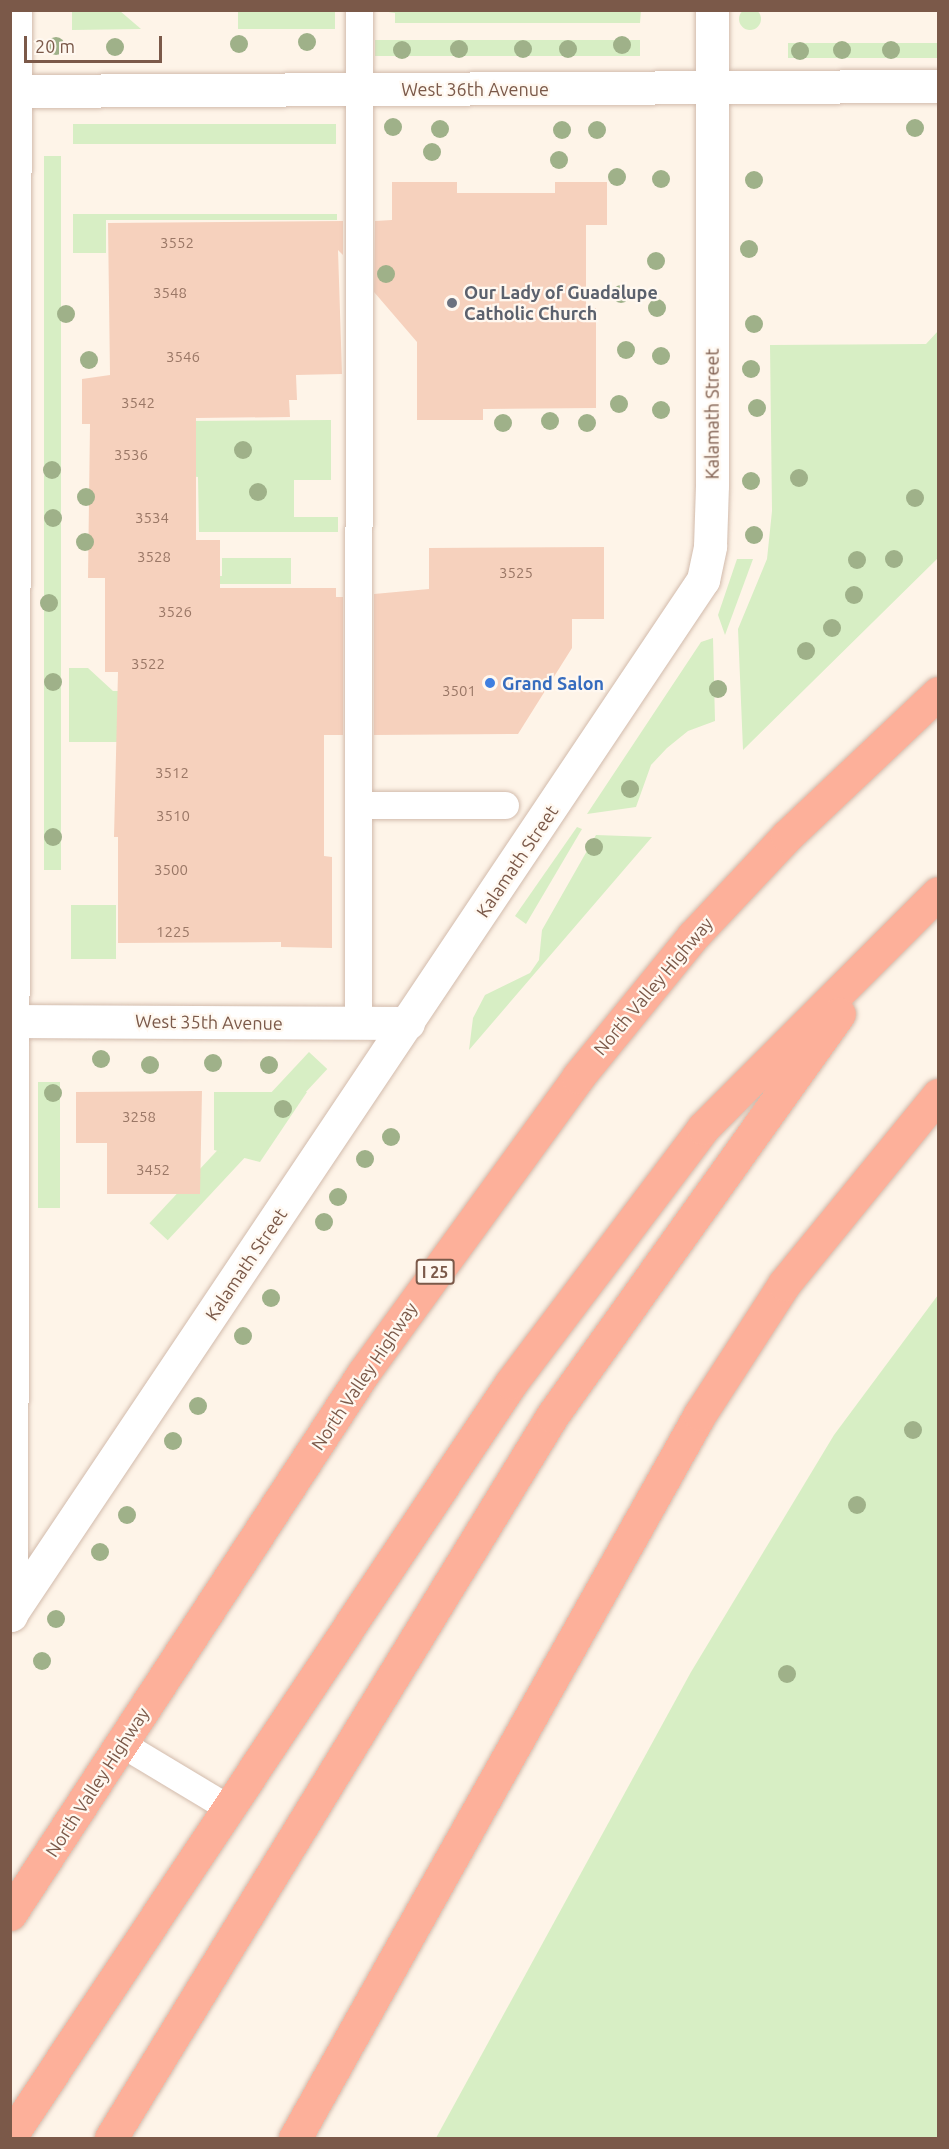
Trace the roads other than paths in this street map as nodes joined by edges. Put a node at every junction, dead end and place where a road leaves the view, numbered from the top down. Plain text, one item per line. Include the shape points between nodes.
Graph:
1 (15, 10) edge
2 (359, 10) edge
3 (712, 10) edge
4 (939, 86) edge
5 (712, 87) junction
6 (359, 89) junction
7 (13, 91) edge
8 (939, 693) edge
9 (358, 805) junction
10 (505, 805) dead end
11 (939, 894) edge
12 (896, 934) junction
13 (11, 1021) edge
14 (358, 1023) junction
15 (408, 1023) junction
16 (939, 1095) edge
17 (10, 1615) edge
18 (122, 1744) junction
19 (227, 1807) junction
20 (10, 1914) edge
21 (10, 2137) edge
22 (111, 2139) edge
23 (295, 2139) edge

1 - 7 street
2 - 6 lane
3 - 5 street, Kalamath Street
4 - 5 street, West 36th Avenue
5 - 6 street, West 36th Avenue
5 - 15 street, Kalamath Street via 712,485 710,546 703,580
6 - 7 street, West 36th Avenue
6 - 9 lane
7 - 13 street
8 - 18 highway, North Valley Highway / I 25 via 787,836 700,927 578,1077 364,1372
9 - 10 lane
9 - 14 lane
11 - 12 highway
12 - 19 highway via 703,1128 511,1383
12 - 22 highway via 552,1416
13 - 14 street, West 35th Avenue
13 - 17 street
14 - 15 street, West 35th Avenue
15 - 17 street, Kalamath Street
16 - 23 highway via 784,1284 700,1414
18 - 19 lane
18 - 20 highway, North Valley Highway / I 25
19 - 21 highway

